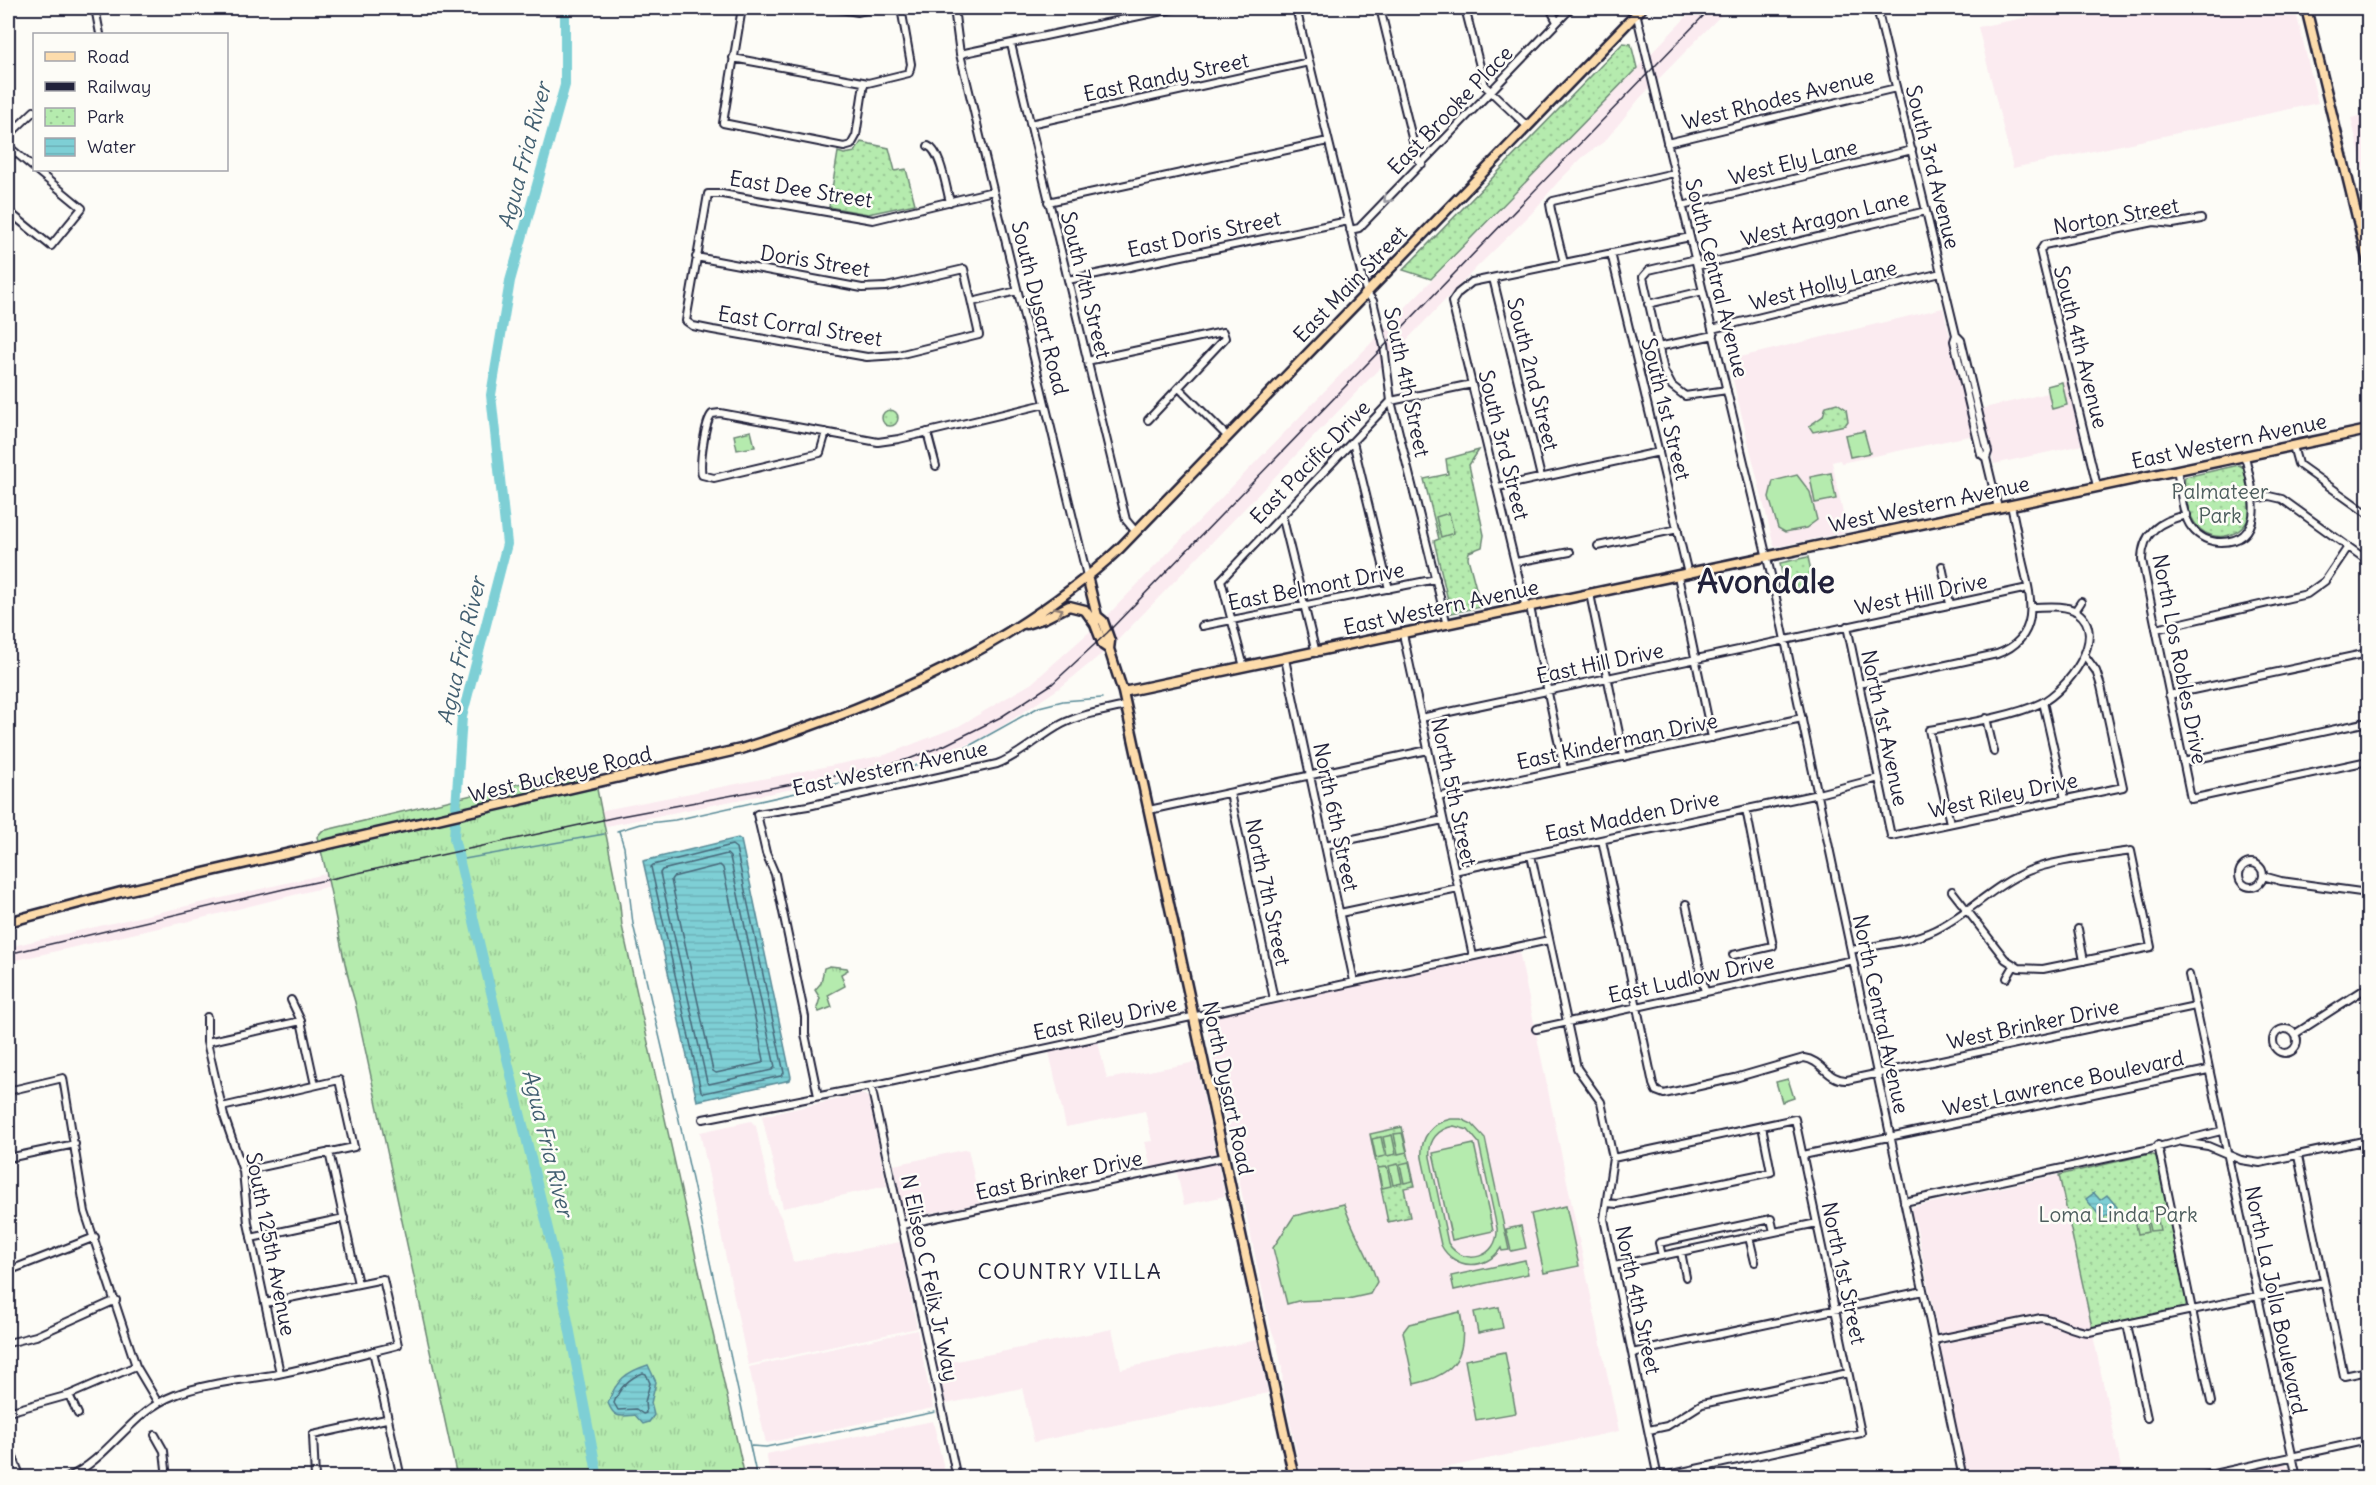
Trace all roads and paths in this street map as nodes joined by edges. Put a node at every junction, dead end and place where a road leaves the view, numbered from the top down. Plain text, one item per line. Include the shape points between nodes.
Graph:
1 (95, 8) edge
2 (742, 8) edge
3 (834, 8) edge
4 (875, 8) edge
5 (901, 8) edge
6 (954, 8) edge
7 (1177, 8) edge
8 (1296, 8) edge
9 (1380, 8) edge
10 (1465, 8) edge
11 (1550, 8) edge
12 (1571, 8) edge
13 (1877, 8) edge
14 (2306, 8) edge
15 (1637, 10) edge
16 (1557, 22) junction
17 (100, 33) edge
18 (1011, 44) junction
19 (960, 54) junction
20 (734, 58) junction
21 (1309, 62) junction
22 (864, 83) junction
23 (1896, 88) junction
24 (1490, 92) junction
25 (33, 112) edge
26 (1030, 124) junction
27 (1528, 127) junction
28 (1328, 141) junction
29 (1667, 143) junction
30 (928, 146) dead end
31 (1911, 150) junction
32 (1422, 164) junction
33 (33, 167) edge
34 (37, 171) edge
35 (1674, 173) junction
36 (993, 192) junction
37 (950, 202) junction
38 (1048, 202) junction
39 (1682, 206) junction
40 (1926, 211) junction
41 (8, 212) edge
42 (2201, 219) dead end
43 (1348, 220) junction
44 (1350, 230) junction
45 (1690, 237) junction
46 (2040, 251) joint
47 (1611, 253) junction
48 (696, 257) junction
49 (2368, 262) edge
50 (1564, 263) junction
51 (1696, 263) junction
52 (1941, 273) junction
53 (1493, 278) junction
54 (1068, 280) junction
55 (1017, 291) junction
56 (1703, 291) junction
57 (1367, 293) junction
58 (972, 302) junction
59 (1648, 304) junction
60 (1713, 332) junction
61 (1658, 347) junction
62 (1088, 362) junction
63 (1472, 384) junction
64 (1179, 388) junction
65 (1727, 390) junction
66 (1391, 401) junction
67 (1045, 404) junction
68 (1148, 420) dead end
69 (2368, 430) edge
70 (826, 432) junction
71 (927, 432) junction
72 (1227, 437) junction
73 (1353, 442) junction
74 (2293, 446) junction
75 (1659, 452) junction
76 (2245, 456) junction
77 (936, 466) dead end
78 (2177, 470) junction
79 (1541, 477) junction
80 (2097, 486) junction
81 (1498, 487) junction
82 (2254, 499) junction
83 (2011, 506) junction
84 (1998, 508) junction
85 (2368, 514) edge
86 (1282, 515) junction
87 (2187, 515) junction
88 (1677, 529) junction
89 (1136, 532) junction
90 (1598, 546) dead end
91 (2348, 547) junction
92 (1570, 552) dead end
93 (1767, 557) junction
94 (2368, 561) edge
95 (1516, 562) junction
96 (1942, 566) dead end
97 (1688, 574) junction
98 (1087, 576) junction
99 (1678, 576) junction
100 (1436, 579) junction
101 (2028, 588) junction
102 (1389, 589) junction
103 (1590, 594) junction
104 (2081, 602) dead end
105 (1950, 604) junction
106 (1304, 607) junction
107 (1528, 607) junction
108 (2032, 607) junction
109 (2075, 611) junction
110 (1096, 620) junction
111 (1232, 622) junction
112 (1447, 625) junction
113 (1202, 626) dead end
114 (1847, 626) junction
115 (1017, 627) junction
116 (2156, 629) junction
117 (1403, 634) junction
118 (1785, 639) junction
119 (1316, 653) junction
120 (2368, 653) edge
121 (2085, 656) junction
122 (1285, 659) junction
123 (1695, 659) junction
124 (1244, 668) junction
125 (1607, 678) junction
126 (1859, 684) junction
127 (1548, 691) junction
128 (1123, 692) junction
129 (2169, 694) junction
130 (2043, 702) junction
131 (1126, 706) junction
132 (1421, 718) junction
133 (1802, 718) junction
134 (1986, 718) junction
135 (2368, 722) edge
136 (1712, 738) junction
137 (1428, 750) junction
138 (1994, 753) dead end
139 (1624, 756) junction
140 (2368, 761) edge
141 (2183, 762) junction
142 (1564, 770) junction
143 (1310, 776) junction
144 (1879, 778) junction
145 (1230, 793) junction
146 (1818, 795) junction
147 (1438, 796) junction
148 (2065, 799) junction
149 (1746, 809) junction
150 (1149, 810) junction
151 (1443, 820) junction
152 (1950, 824) junction
153 (1891, 836) joint
154 (1602, 840) junction
155 (1325, 845) junction
156 (1531, 855) junction
157 (1454, 871) junction
158 (2263, 876) junction
159 (1458, 888) junction
160 (1952, 891) dead end
161 (2368, 894) edge
162 (1686, 904) dead end
163 (1966, 910) junction
164 (1340, 913) junction
165 (8, 922) edge
166 (2078, 929) dead end
167 (1549, 940) junction
168 (1851, 950) junction
169 (1733, 955) dead end
170 (1473, 956) junction
171 (1853, 960) junction
172 (2084, 961) junction
173 (2014, 966) junction
174 (2189, 975) dead end
175 (2007, 978) dead end
176 (1354, 981) junction
177 (2368, 987) edge
178 (1705, 992) junction
179 (1274, 999) junction
180 (291, 1000) dead end
181 (2195, 1005) junction
182 (1636, 1007) junction
183 (1194, 1016) junction
184 (207, 1017) dead end
185 (301, 1021) junction
186 (1566, 1022) junction
187 (1536, 1029) dead end
188 (2295, 1034) dead end
189 (207, 1042) junction
190 (2208, 1070) junction
191 (1877, 1074) junction
192 (315, 1085) junction
193 (871, 1086) junction
194 (8, 1090) edge
195 (818, 1096) junction
196 (222, 1107) junction
197 (703, 1119) dead end
198 (1762, 1126) junction
199 (2221, 1131) junction
200 (1890, 1136) junction
201 (2366, 1141) edge
202 (2172, 1142) junction
203 (75, 1144) junction
204 (2158, 1145) junction
205 (329, 1152) junction
206 (2229, 1154) junction
207 (1803, 1155) junction
208 (2298, 1156) junction
209 (1224, 1157) junction
210 (8, 1158) edge
211 (1613, 1158) junction
212 (2368, 1167) edge
213 (243, 1171) junction
214 (1904, 1202) junction
215 (1607, 1203) junction
216 (344, 1218) junction
217 (1817, 1223) junction
218 (902, 1225) junction
219 (1774, 1232) junction
220 (95, 1237) junction
221 (1749, 1237) junction
222 (251, 1238) junction
223 (1681, 1252) junction
224 (1662, 1256) junction
225 (1755, 1262) dead end
226 (1614, 1266) junction
227 (8, 1271) edge
228 (1686, 1277) dead end
229 (2324, 1282) junction
230 (358, 1284) junction
231 (1923, 1291) junction
232 (2258, 1296) junction
233 (116, 1300) junction
234 (265, 1303) junction
235 (1835, 1309) junction
236 (2192, 1310) junction
237 (2127, 1324) junction
238 (1934, 1340) junction
239 (8, 1343) edge
240 (373, 1352) junction
241 (1632, 1353) junction
242 (136, 1366) junction
243 (2368, 1371) edge
244 (280, 1373) junction
245 (1848, 1373) junction
246 (69, 1395) junction
247 (2211, 1402) dead end
248 (158, 1403) junction
249 (8, 1412) edge
250 (78, 1413) dead end
251 (2147, 1418) dead end
252 (386, 1419) junction
253 (1649, 1430) junction
254 (155, 1435) dead end
255 (2368, 1440) edge
256 (8, 1444) edge
257 (2292, 1456) junction
258 (1658, 1477) edge
259 (21, 1478) edge
260 (68, 1478) edge
261 (167, 1478) edge
262 (315, 1478) edge
263 (401, 1478) edge
264 (957, 1478) edge
265 (1294, 1478) edge
266 (1963, 1478) edge
267 (2195, 1478) edge
268 (2296, 1478) edge

1 - 17 street
2 - 20 street
3 - 4 street via 858,12
5 - 22 street via 911,64 909,73
6 - 19 street, South Dysart Road
7 - 18 street
8 - 21 street, South 4th Street
9 - 32 street via 1417,158
10 - 24 street via 1482,81
11 - 16 street
12 - 16 street, East Brooke Place
13 - 23 street, South 3rd Avenue
14 - 49 main road
15 - 27 main road, East Main Street
15 - 29 street, South Central Avenue
16 - 24 street, East Brooke Place
18 - 19 street
18 - 26 street, South 7th Street
19 - 36 street, South Dysart Road
20 - 22 street
20 - 22 street via 723,123 844,147 852,145 856,136
21 - 26 street, East Randy Street
21 - 28 street, South 4th Street
23 - 29 street, West Rhodes Avenue
23 - 31 street, South 3rd Avenue
24 - 27 street
24 - 32 street, East Brooke Place
25 - 33 street via 8,136 8,146
26 - 38 street, South 7th Street
27 - 57 main road, East Main Street
28 - 38 street
28 - 43 street, South 4th Street
29 - 35 street, South Central Avenue
30 - 37 street via 938,157
31 - 39 street, West Ely Lane
31 - 40 street, South 3rd Avenue
32 -> 44 street, East Brooke Place via 1359,228
34 - 41 street via 82,208 51,246
35 - 39 street, South Central Avenue
35 - 50 street via 1557,198 1550,204
36 - 37 street, East Dee Street
36 - 55 street, South Dysart Road
37 - 48 street, East Dee Street via 873,220 708,194
38 - 54 street, South 7th Street
39 - 45 street, South Central Avenue
40 - 51 street, West Aragon Lane
40 - 52 street, South 3rd Avenue
42 - 46 street, Norton Street via 2173,224 2154,222 2044,245
43 - 44 street, South 4th Street
43 - 54 street, East Doris Street
44 - 57 street, South 4th Street
45 - 47 street
45 - 51 street, South Central Avenue
46 - 80 street, South 4th Avenue
47 - 50 street
47 - 75 street, South 1st Street
48 - 58 street, Doris Street via 862,288 885,287 963,269
48 - 58 street, East Corral Street via 686,321 693,326 867,357 898,355 979,335
50 - 53 street
51 - 56 street, South Central Avenue
51 - 59 street, West Aragon Lane via 1646,272 1643,281
52 - 60 street, West Holly Lane
52 - 84 street, South 3rd Avenue via 1968,402
53 - 63 street, South 3rd Street via 1472,282 1452,302
53 - 79 street, South 2nd Street
54 - 62 street, South 7th Street
55 - 58 street
55 - 67 street, South Dysart Road
56 - 59 street
56 - 60 street, South Central Avenue
57 - 66 street, South 4th Street via 1373,301 1384,346
57 - 72 main road, East Main Street
59 - 61 street
60 - 61 street, West Holly Lane
60 - 65 street, South Central Avenue
61 - 65 street via 1671,386 1680,394 1695,396
62 - 64 street via 1223,332 1225,338
62 - 89 street, South 7th Street via 1126,520
63 - 66 street, East Pacific Drive
63 - 81 street, South 3rd Street
64 - 68 street
64 - 72 street
65 - 93 street, South Central Avenue
66 - 73 street, East Pacific Drive
66 - 100 street, South 4th Street
67 - 71 street
67 - 98 street, South Dysart Road
69 - 74 main road, East Western Avenue
70 - 70 street via 712,414 702,475 714,478 820,453
70 - 71 street via 878,442
71 - 77 street
72 - 89 main road, East Main Street
73 - 86 street, East Pacific Drive
73 - 102 street
74 - 76 main road, East Western Avenue
74 - 85 street via 2298,464
75 - 79 street
75 - 88 street, South 1st Street
76 - 78 main road, East Western Avenue
76 - 82 street
78 - 80 main road, East Western Avenue
78 - 87 street
79 - 81 street
80 - 83 main road, West Western Avenue
81 - 95 street, South 3rd Street
82 - 87 street via 2251,524 2230,541 2215,542 2203,537 2192,528
82 - 91 street via 2282,499
83 - 84 main road, West Western Avenue
83 - 101 street
84 - 93 main road, West Western Avenue
86 - 106 street
86 - 111 street, East Pacific Drive via 1221,580
87 - 116 street, North Los Robles Drive via 2159,524 2142,547
88 - 90 street
88 - 97 street, South 1st Street
89 - 98 main road, East Main Street
91 - 94 street
91 - 116 street via 2325,581 2300,597
92 - 95 street
93 - 97 main road, East Western Avenue
93 - 118 street, North Central Avenue
95 - 107 street, South 3rd Street
96 - 105 street
97 - 99 main road, East Western Avenue
98 - 110 main road, South Dysart Road
98 - 115 main road, West Buckeye Road
99 - 103 main road, East Western Avenue
99 - 123 street
100 - 102 street, East Belmont Drive
100 - 112 street, South 4th Street
101 - 105 street, West Hill Drive
101 - 108 street
102 - 106 street, East Belmont Drive
103 - 107 main road, East Western Avenue
103 - 125 street
104 - 109 street
105 - 114 street, West Hill Drive
106 - 111 street, East Belmont Drive
106 - 119 street
107 - 112 main road, East Western Avenue
107 - 127 street, South 3rd Street
108 - 109 street
108 - 126 street via 2024,634 2004,652
109 - 121 street via 2085,620 2089,639
115 -> 110 main road via 1069,606 1085,610
110 - 128 main road, South Dysart Road via 1102,645 1109,650
111 - 113 street, East Belmont Drive
111 - 124 street
112 - 117 main road, East Western Avenue
114 - 118 street, West Hill Drive
114 - 126 street, North 1st Avenue
115 - 165 main road, West Buckeye Road via 913,683 805,729 720,755
116 - 129 street, North Los Robles Drive
117 - 119 main road, East Western Avenue
117 - 132 street, North 5th Street
118 - 123 street, East Hill Drive
118 - 133 street, North Central Avenue
119 - 122 main road, East Western Avenue
120 - 129 street
121 - 130 street
121 - 148 street, West Riley Drive via 2101,686 2123,787
122 - 124 main road, East Western Avenue
122 - 143 street, North 6th Street
123 - 125 street, East Hill Drive
123 - 136 street
124 - 128 main road, East Western Avenue
125 - 127 street, East Hill Drive
125 - 139 street
126 - 144 street, North 1st Avenue
127 - 132 street, East Hill Drive
127 - 142 street, South 3rd Street
128 - 131 main road, South Dysart Road
129 - 141 street, North Los Robles Drive
130 - 134 street
130 - 148 street
131 - 150 main road, North Dysart Road
131 - 195 street, East Western Avenue via 1063,724 997,764 757,814 777,885
132 - 137 street, North 5th Street
133 - 136 street, East Kinderman Drive
133 - 146 street, North Central Avenue
134 - 138 street
134 - 152 street via 1929,730
135 - 141 street
136 - 139 street, East Kinderman Drive
137 - 143 street
137 - 147 street, North 5th Street
139 - 142 street, East Kinderman Drive
140 - 141 street, North Los Robles Drive via 2191,799
142 - 147 street, East Kinderman Drive
143 - 145 street
143 - 155 street, North 6th Street
144 - 146 street, East Madden Drive
144 - 153 street, North 1st Avenue
145 - 150 street
145 - 179 street, North 7th Street
146 - 149 street, East Madden Drive
146 - 168 street, North Central Avenue
147 - 151 street, North 5th Street
148 - 152 street, West Riley Drive
149 - 154 street, East Madden Drive
149 - 169 street via 1773,946
150 - 183 main road, North Dysart Road
151 - 155 street
151 - 157 street, North 5th Street
152 - 153 street, West Riley Drive
154 - 156 street, East Madden Drive
154 - 182 street
155 - 164 street, North 6th Street
156 - 157 street, East Madden Drive
156 - 167 street, North 4th Street
157 - 159 street, North 5th Street
158 - 158 street via 2261,868 2251,863 2243,865 2238,875 2243,885 2250,887 2260,883
158 - 161 street
159 - 164 street
159 - 170 street, North 5th Street
160 - 163 street
162 - 178 street
163 - 168 street via 1929,933
163 - 172 street via 2008,881 2036,868 2131,851 2151,947
163 - 173 street
164 - 176 street, North 6th Street
166 - 172 street
167 - 170 street, East Riley Drive
167 - 186 street, North 4th Street
168 - 171 street, North Central Avenue
170 - 176 street, East Riley Drive
171 - 178 street, East Ludlow Drive
171 - 191 street, North Central Avenue
172 - 173 street via 2036,970
173 - 175 street
174 - 181 street, North La Jolla Boulevard
176 - 179 street, East Riley Drive
177 - 188 street
178 - 182 street, East Ludlow Drive
179 - 183 street, East Riley Drive
180 - 185 street
181 - 190 street, North La Jolla Boulevard
181 - 191 street, West Brinker Drive
182 - 186 street, East Ludlow Drive
182 - 191 street via 1653,1084 1656,1091 1664,1094 1804,1058 1815,1060 1839,1080
183 - 193 street, East Riley Drive
183 - 209 main road, North Dysart Road
184 - 189 street, South 125th Avenue
185 - 189 street
185 - 192 street
186 - 187 street, East Ludlow Drive
186 - 211 street, North 4th Street via 1577,1068 1601,1102
189 - 196 street, South 125th Avenue
190 - 199 street, North La Jolla Boulevard
190 - 200 street, West Lawrence Boulevard
191 - 200 street, North Central Avenue
192 - 196 street
192 - 205 street via 339,1080 354,1147
193 - 195 street, East Riley Drive
193 - 218 street, N Eliseo C Felix Jr Way
194 - 203 street via 63,1078
195 - 197 street, East Riley Drive
196 - 213 street, South 125th Avenue
198 - 207 street, North 1st Street via 1795,1119
198 - 211 street
198 - 215 street via 1771,1172
199 - 202 street
199 - 206 street, North La Jolla Boulevard
200 - 207 street, West Lawrence Boulevard
200 - 214 street, North Central Avenue
201 - 208 street
201 - 212 street
202 - 204 street
202 - 206 street via 2203,1144
203 - 210 street
203 - 220 street via 85,1212
204 - 214 street
204 - 236 street
205 - 213 street
205 - 216 street
206 - 208 street via 2260,1163
206 - 232 street, North La Jolla Boulevard
207 - 217 street, North 1st Street
208 - 229 street
209 - 218 street, East Brinker Drive
209 - 265 main road, North Dysart Road
211 - 215 street, North 4th Street
213 - 222 street, South 125th Avenue
214 - 231 street, North Central Avenue
215 - 226 street, North 4th Street via 1604,1219
216 - 222 street
216 - 230 street
217 - 219 street
217 - 235 street, North 1st Street
218 - 264 street, N Eliseo C Felix Jr Way
219 - 221 street
219 - 224 street via 1771,1219 1659,1243
220 - 227 street
220 - 233 street
221 - 223 street
221 - 225 street
222 - 234 street, South 125th Avenue
223 - 224 street
223 - 228 street
224 - 226 street
226 - 241 street, North 4th Street
229 - 232 street
229 - 243 street via 2344,1376
230 - 234 street
230 - 240 street via 382,1279 398,1346
231 - 235 street
231 - 238 street, North Central Avenue
232 - 236 street
232 - 257 street, North La Jolla Boulevard
233 - 239 street via 36,1336
233 - 242 street
234 - 244 street, South 125th Avenue
235 - 241 street
235 - 245 street, North 1st Street
236 - 237 street
236 - 247 street
237 - 238 street via 2083,1332 2041,1318
237 - 251 street
238 - 266 street, North Central Avenue
240 - 244 street
240 - 252 street
241 - 253 street, North 4th Street
242 - 246 street
242 - 248 street
244 - 248 street via 175,1394
245 - 253 street via 1702,1404 1667,1426
245 - 258 street, North 1st Street via 1861,1433
246 - 249 street
246 - 250 street
248 - 260 street via 102,1455
252 - 262 street via 313,1435
252 - 263 street
253 - 258 street, North 4th Street
254 - 261 street via 164,1451
255 - 257 street
256 - 259 street
257 - 267 street
257 - 268 street, North La Jolla Boulevard

